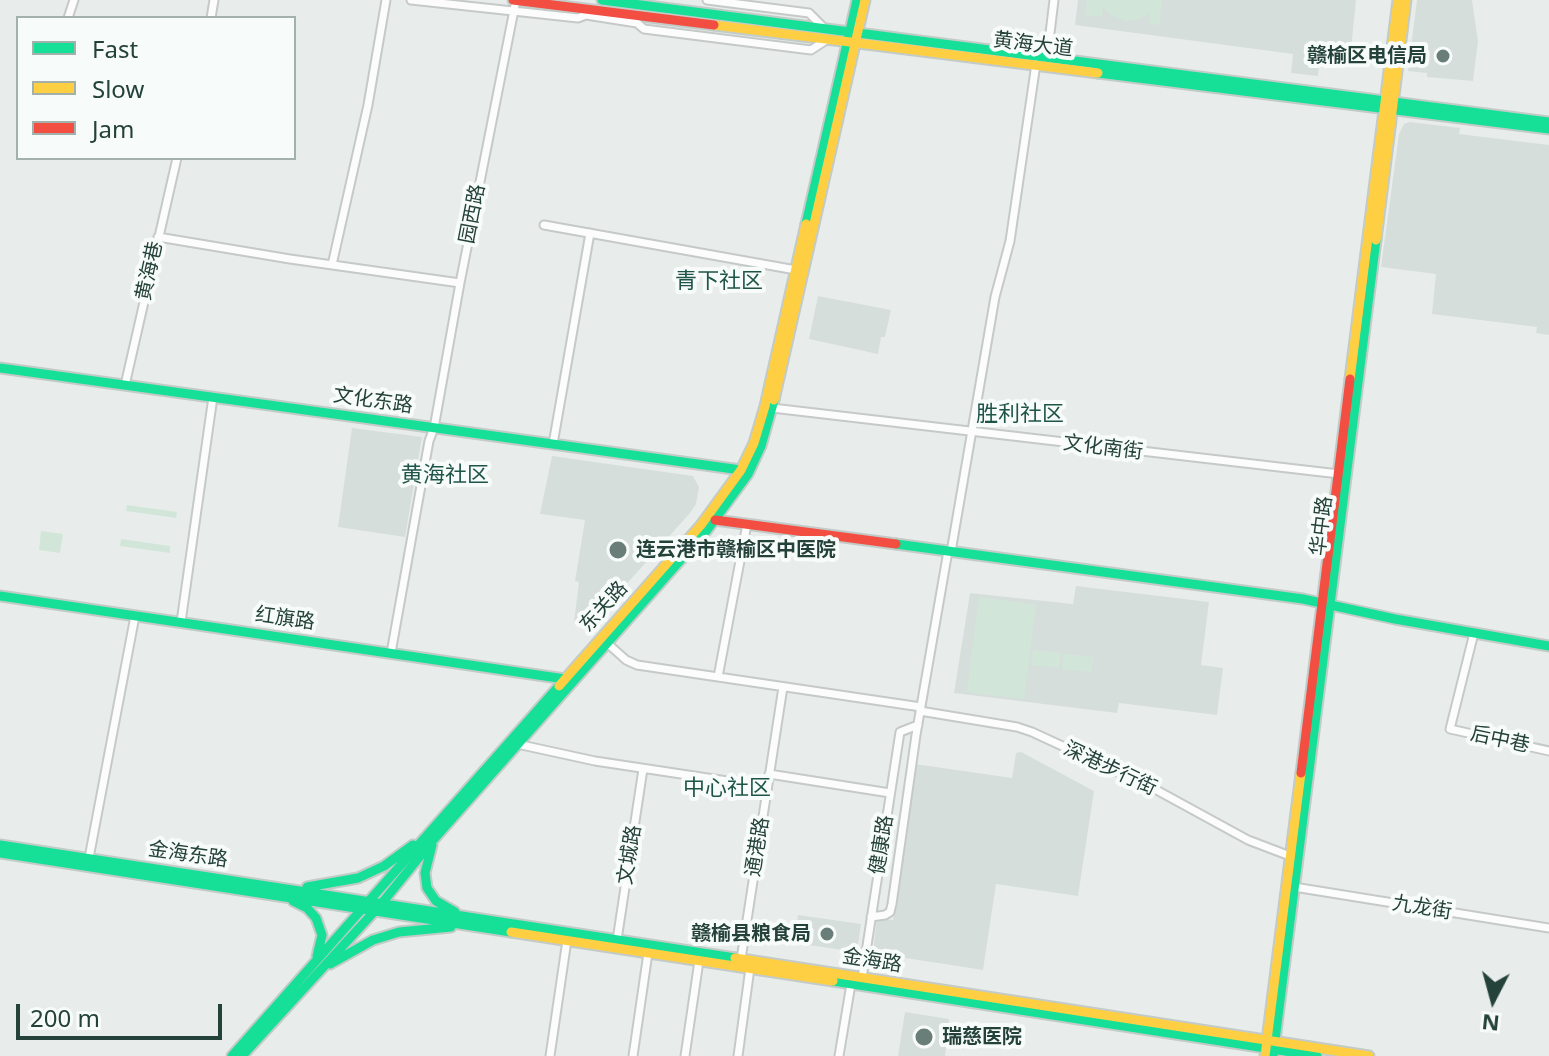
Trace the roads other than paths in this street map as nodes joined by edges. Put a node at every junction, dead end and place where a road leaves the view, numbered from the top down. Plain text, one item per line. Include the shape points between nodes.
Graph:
1 (386, 0) edge
2 (411, 0) edge
3 (514, 0) edge
4 (602, 0) edge
5 (707, 0) edge
6 (857, 0) edge
7 (865, 0) edge
8 (1054, 0) edge
9 (1398, 0) edge
10 (1406, 0) edge
11 (621, 1) edge
12 (514, 11) junction
13 (828, 34) junction
14 (853, 38) junction
15 (1047, 58) junction
16 (1036, 64) junction
17 (1388, 105) junction
18 (1549, 122) edge
19 (1549, 129) edge
20 (177, 160) edge
21 (544, 225) dead end
22 (590, 233) junction
23 (158, 237) junction
24 (332, 265) junction
25 (796, 270) junction
26 (460, 283) junction
27 (0, 368) edge
28 (125, 385) junction
29 (213, 397) junction
30 (772, 408) junction
31 (434, 428) junction
32 (971, 432) junction
33 (553, 444) junction
34 (741, 470) junction
35 (1339, 474) junction
36 (715, 520) junction
37 (747, 524) junction
38 (950, 552) junction
39 (0, 596) edge
40 (1326, 604) junction
41 (135, 616) junction
42 (181, 622) junction
43 (1474, 633) junction
44 (607, 643) junction
45 (1549, 646) edge
46 (391, 653) junction
47 (718, 677) junction
48 (565, 679) junction
49 (783, 687) junction
50 (921, 709) junction
51 (918, 725) junction
52 (517, 744) junction
53 (1549, 751) edge
54 (643, 769) junction
55 (769, 774) junction
56 (767, 787) junction
57 (890, 793) junction
58 (431, 836) junction
59 (0, 845) edge
60 (0, 853) edge
61 (1290, 856) junction
62 (89, 858) junction
63 (1294, 887) junction
64 (289, 893) junction
65 (366, 904) junction
66 (378, 907) junction
67 (461, 916) junction
68 (871, 917) junction
69 (476, 926) junction
70 (1549, 928) edge
71 (567, 940) junction
72 (617, 940) junction
73 (648, 953) junction
74 (741, 959) junction
75 (699, 961) junction
76 (315, 962) junction
77 (750, 968) junction
78 (317, 973) junction
79 (862, 978) junction
80 (851, 984) junction
81 (1270, 1048) edge
82 (232, 1056) edge
83 (242, 1056) edge
84 (550, 1056) edge
85 (633, 1056) edge
86 (685, 1056) edge
87 (738, 1056) edge
88 (839, 1056) edge
89 (1317, 1056) edge
90 (1369, 1056) edge

1 - 24 street
2 - 12 street
3 - 12 street, 园西路
3 - 13 main road, 黄海大道
4 - 11 main road, 黄海大道
5 - 13 street via 809,13
6 - 14 main road, 东关路
7 - 14 main road, 东关路
8 - 15 street
9 - 17 main road, 华中路
10 - 17 main road, 华中路
11 - 13 main road, 黄海大道
12 - 13 street via 586,15 637,23 644,29 811,50
12 - 26 street, 园西路
13 - 14 main road, 黄海大道
14 - 15 main road, 黄海大道
14 - 16 main road, 黄海大道
14 - 25 main road, 东关路
14 - 30 main road, 东关路
15 - 17 main road, 黄海大道
16 - 17 main road, 黄海大道
16 - 32 street via 1010,241
17 - 18 main road, 黄海大道
17 - 19 main road, 黄海大道
17 - 35 main road, 华中路
17 - 40 main road, 华中路
20 - 23 street, 黄海巷
21 - 22 street
22 - 25 street
22 - 33 street
23 - 24 street
23 - 28 street, 黄海巷
24 - 26 street
25 - 34 main road, 东关路 via 758,431
26 - 31 street, 园西路
27 - 28 main road, 文化东路
28 - 29 main road, 文化东路
29 - 31 main road, 文化东路
29 - 42 street
30 - 32 street, 文化南街
30 - 36 main road, 东关路 via 753,465
31 - 33 main road, 文化东路
31 - 46 street, 园西路
32 - 35 street, 文化南街
32 - 38 street
33 - 34 main road, 文化东路
34 - 48 main road, 东关路 via 701,525
35 - 40 main road, 华中路
36 - 37 main road
36 - 44 main road, 东关路
37 - 38 main road
37 - 47 street
38 - 40 main road
38 - 50 street
39 - 41 main road, 红旗路
40 - 43 main road
40 - 61 main road, 华中路
40 - 63 main road, 华中路
41 - 42 main road, 红旗路
41 - 62 street
42 - 46 main road, 红旗路
43 - 45 main road
43 - 53 street, 后中巷 via 1450,729
44 - 47 street, 深港步行街 via 631,663
44 - 52 main road, 东关路
46 - 48 main road, 红旗路
47 - 49 street, 深港步行街
48 - 58 main road, 东关路
49 - 50 street, 深港步行街
49 - 55 street, 通港路
50 - 51 street
50 - 61 street, 深港步行街 via 1032,732
51 - 57 street, 健康路 via 900,732
51 - 68 street via 892,904 890,912
52 - 54 street
52 - 58 main road, 东关路
54 - 56 street
54 - 72 street, 文城路
55 - 56 street, 通港路
55 - 57 street
56 - 74 street, 通港路
57 - 68 street, 健康路
58 - 64 main road via 358,878
58 - 65 main road, 东关路
58 - 66 main road, 东关路
58 - 67 main road via 427,888 436,901
59 - 62 main road, 金海东路
60 - 64 main road, 金海东路
61 - 81 main road, 华中路
62 - 64 main road, 金海东路
63 - 70 street, 九龙街
63 - 81 main road, 华中路
64 - 65 main road, 金海东路
64 - 76 main road via 316,918 322,935
65 - 66 main road, 金海路
65 - 76 main road, 东关路
66 - 67 main road, 金海路
66 - 69 main road, 金海路
66 - 78 main road, 东关路
67 - 72 main road, 金海路
68 - 79 street, 健康路
69 - 71 main road, 金海路
69 - 78 main road via 399,932 373,940
71 - 73 main road, 金海路
71 - 84 street
72 - 74 main road, 金海路
73 - 75 main road, 金海路
73 - 85 street
74 - 79 main road, 金海路
75 - 77 main road, 金海路
75 - 86 street
76 - 82 main road, 东关路
77 - 80 main road, 金海路
77 - 87 street
78 - 83 main road, 东关路
79 - 81 main road, 金海路
80 - 81 main road, 金海路
80 - 88 street
81 - 89 main road, 金海路
81 - 90 main road, 金海路

